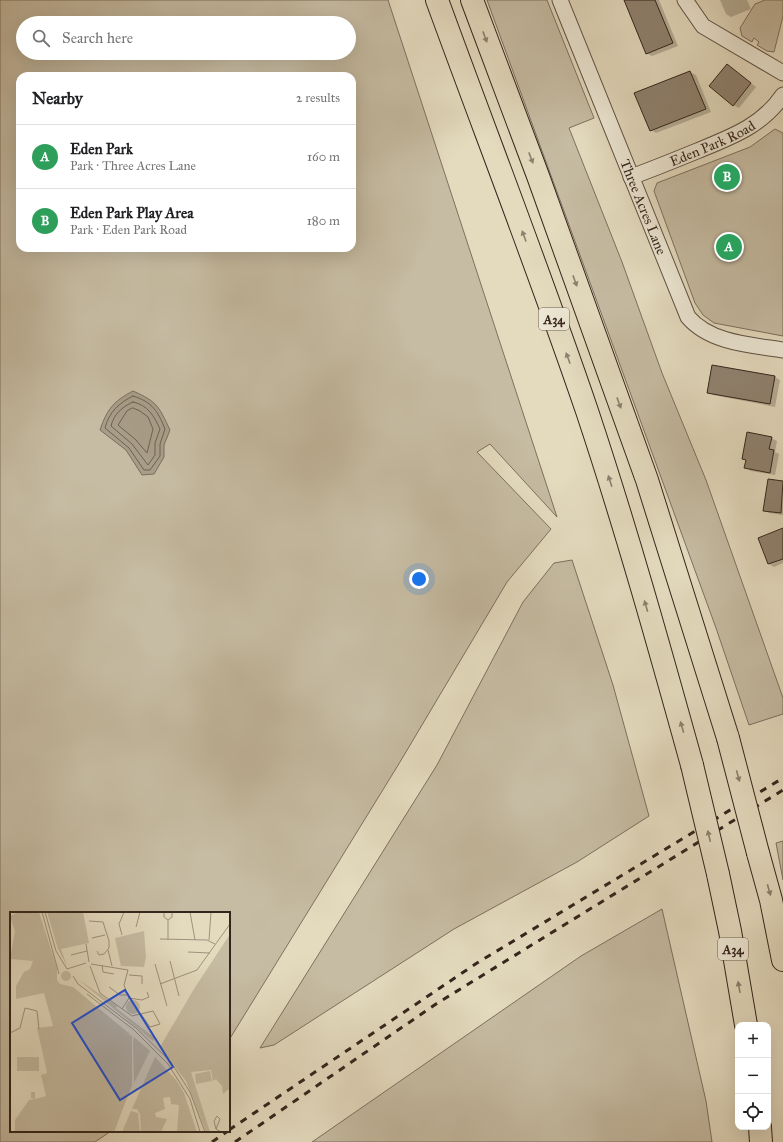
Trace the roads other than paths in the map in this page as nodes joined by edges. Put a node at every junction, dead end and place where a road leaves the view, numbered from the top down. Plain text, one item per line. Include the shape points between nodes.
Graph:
1 (437, 0) edge
2 (472, 0) edge
3 (560, 0) edge
4 (685, 0) edge
5 (783, 73) edge
6 (781, 103) edge
7 (631, 177) junction
8 (783, 350) edge
9 (783, 960) edge
10 (745, 1022) edge
11 (760, 1130) edge
12 (762, 1142) edge

10 -> 1 highway, A34, bridge via 730,931 692,764 612,489 505,182
2 -> 9 highway, A34, bridge via 647,480 728,738 772,900
3 - 7 street, Three Acres Lane
4 - 5 street via 703,26
6 - 7 street, Eden Park Road via 760,121 737,135
7 - 8 street, Three Acres Lane via 684,310 694,325 716,337
11 - 12 highway

